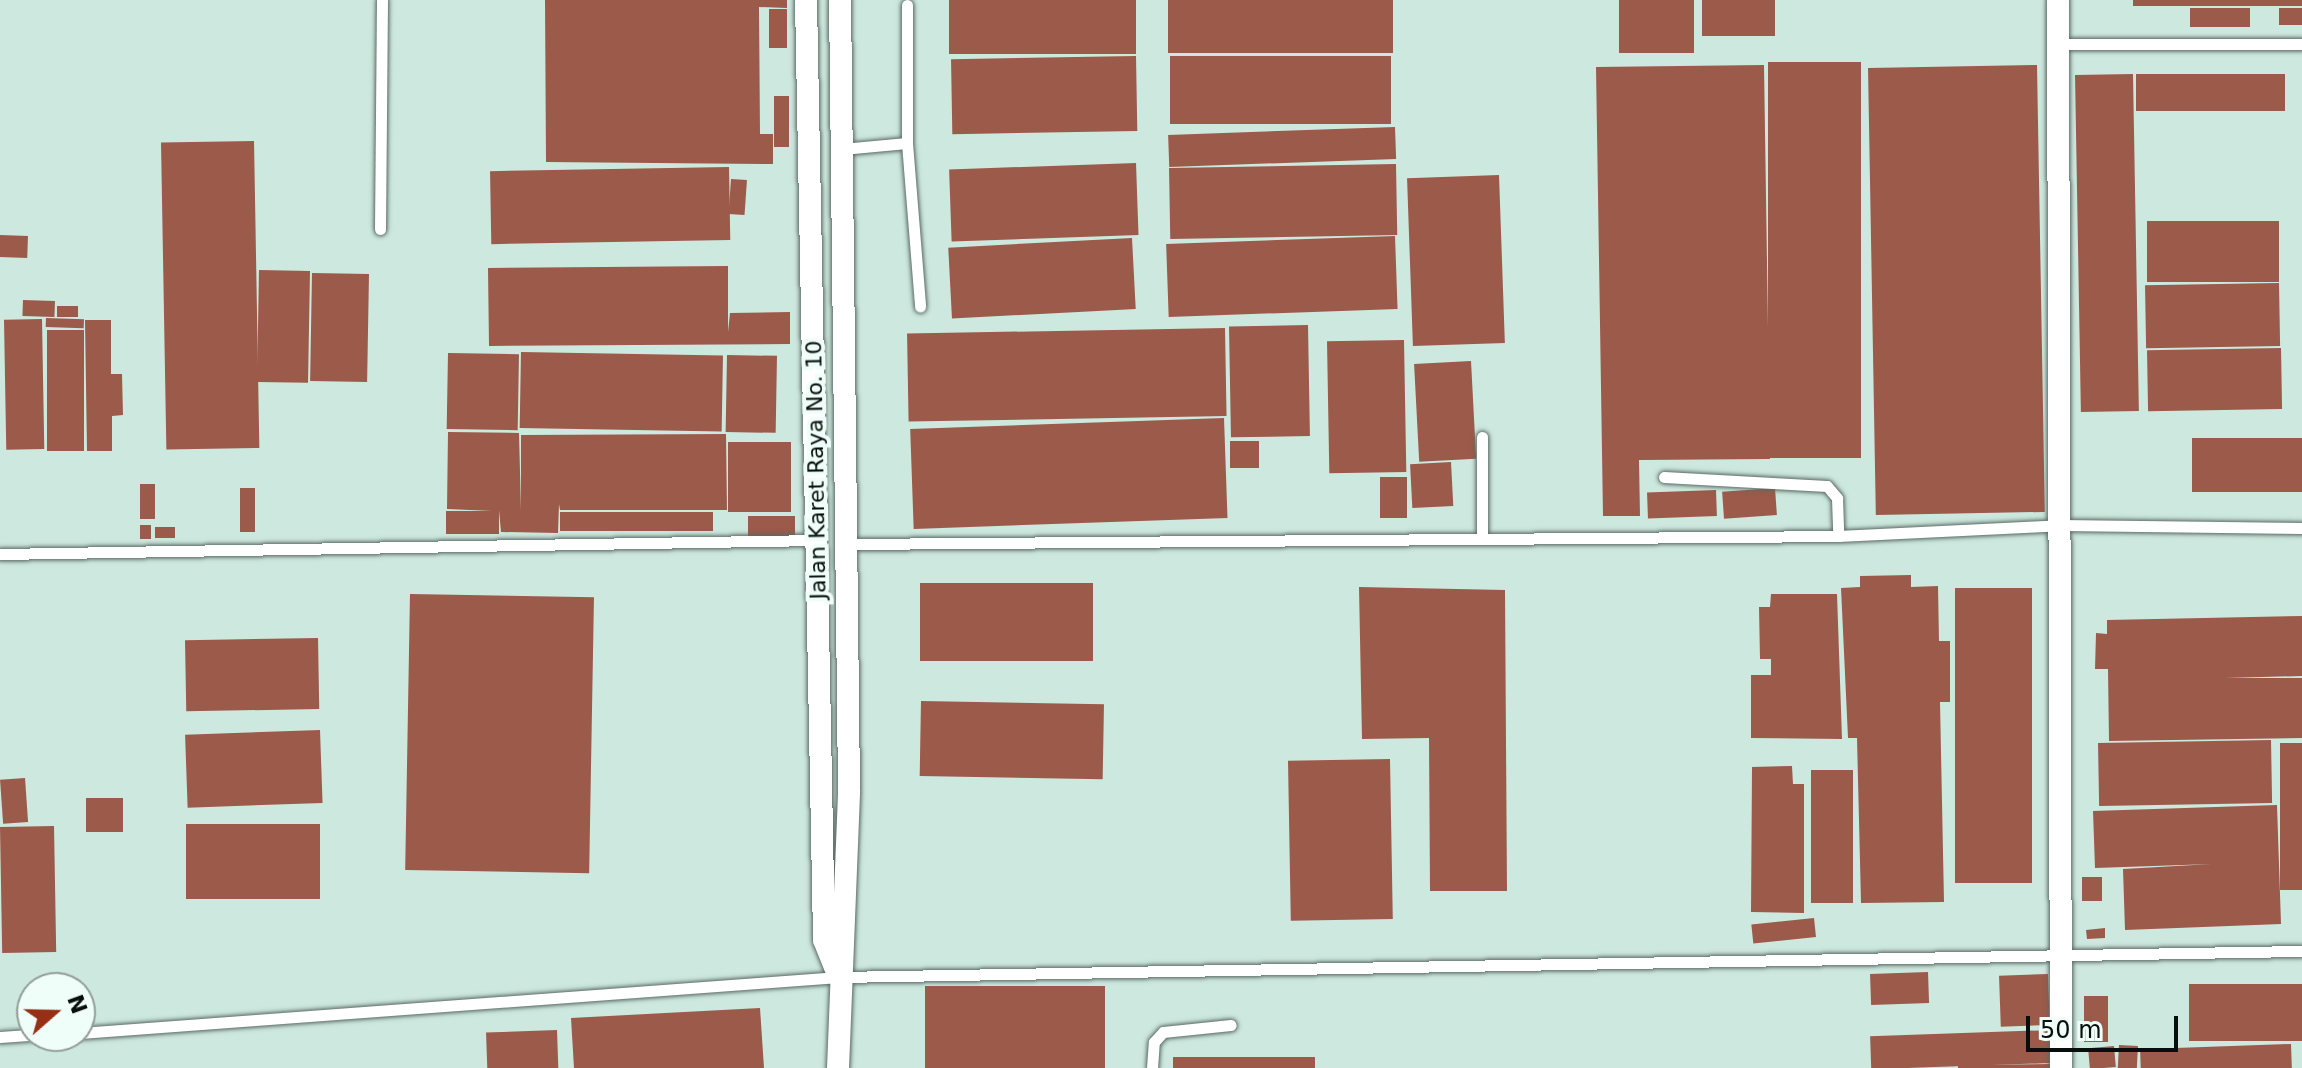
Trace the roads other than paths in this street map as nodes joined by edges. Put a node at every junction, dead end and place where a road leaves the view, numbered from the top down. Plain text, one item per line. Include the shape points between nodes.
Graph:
1 (382, 0) edge
2 (806, 0) edge
3 (840, 0) edge
4 (2058, 0) edge
5 (907, 5) dead end
6 (2058, 44) junction
7 (2302, 44) edge
8 (907, 143) junction
9 (842, 149) junction
10 (380, 229) dead end
11 (920, 306) dead end
12 (1482, 437) dead end
13 (1664, 477) dead end
14 (2060, 525) junction
15 (2302, 528) edge
16 (1838, 536) junction
17 (1482, 537) junction
18 (818, 540) junction
19 (849, 544) junction
20 (0, 554) edge
21 (2302, 951) edge
22 (2056, 952) junction
23 (839, 977) junction
24 (1231, 1025) dead end
25 (96, 1032) edge
26 (838, 1068) edge
27 (1152, 1068) edge
28 (2061, 1068) edge

1 - 10 lane
2 - 18 street, Jalan Karet Raya No. 10
3 - 9 street, Jalan Karet Raya No. 10
4 - 6 street
5 - 8 lane
6 - 7 lane
6 - 14 street
8 - 9 lane
8 - 11 lane
9 - 19 street, Jalan Karet Raya No. 10
12 - 17 lane
13 - 16 lane via 1827,486 1837,498
14 - 15 lane
14 - 16 lane
14 - 22 street
16 - 17 lane
17 - 19 lane
18 - 20 lane
18 - 23 street, Jalan Karet Raya No. 10 via 824,940
19 - 23 street, Jalan Karet Raya No. 10 via 848,938
21 - 22 lane
22 - 23 lane
22 - 28 street
23 - 25 lane
23 - 26 street
24 - 27 lane via 1163,1032 1154,1042

